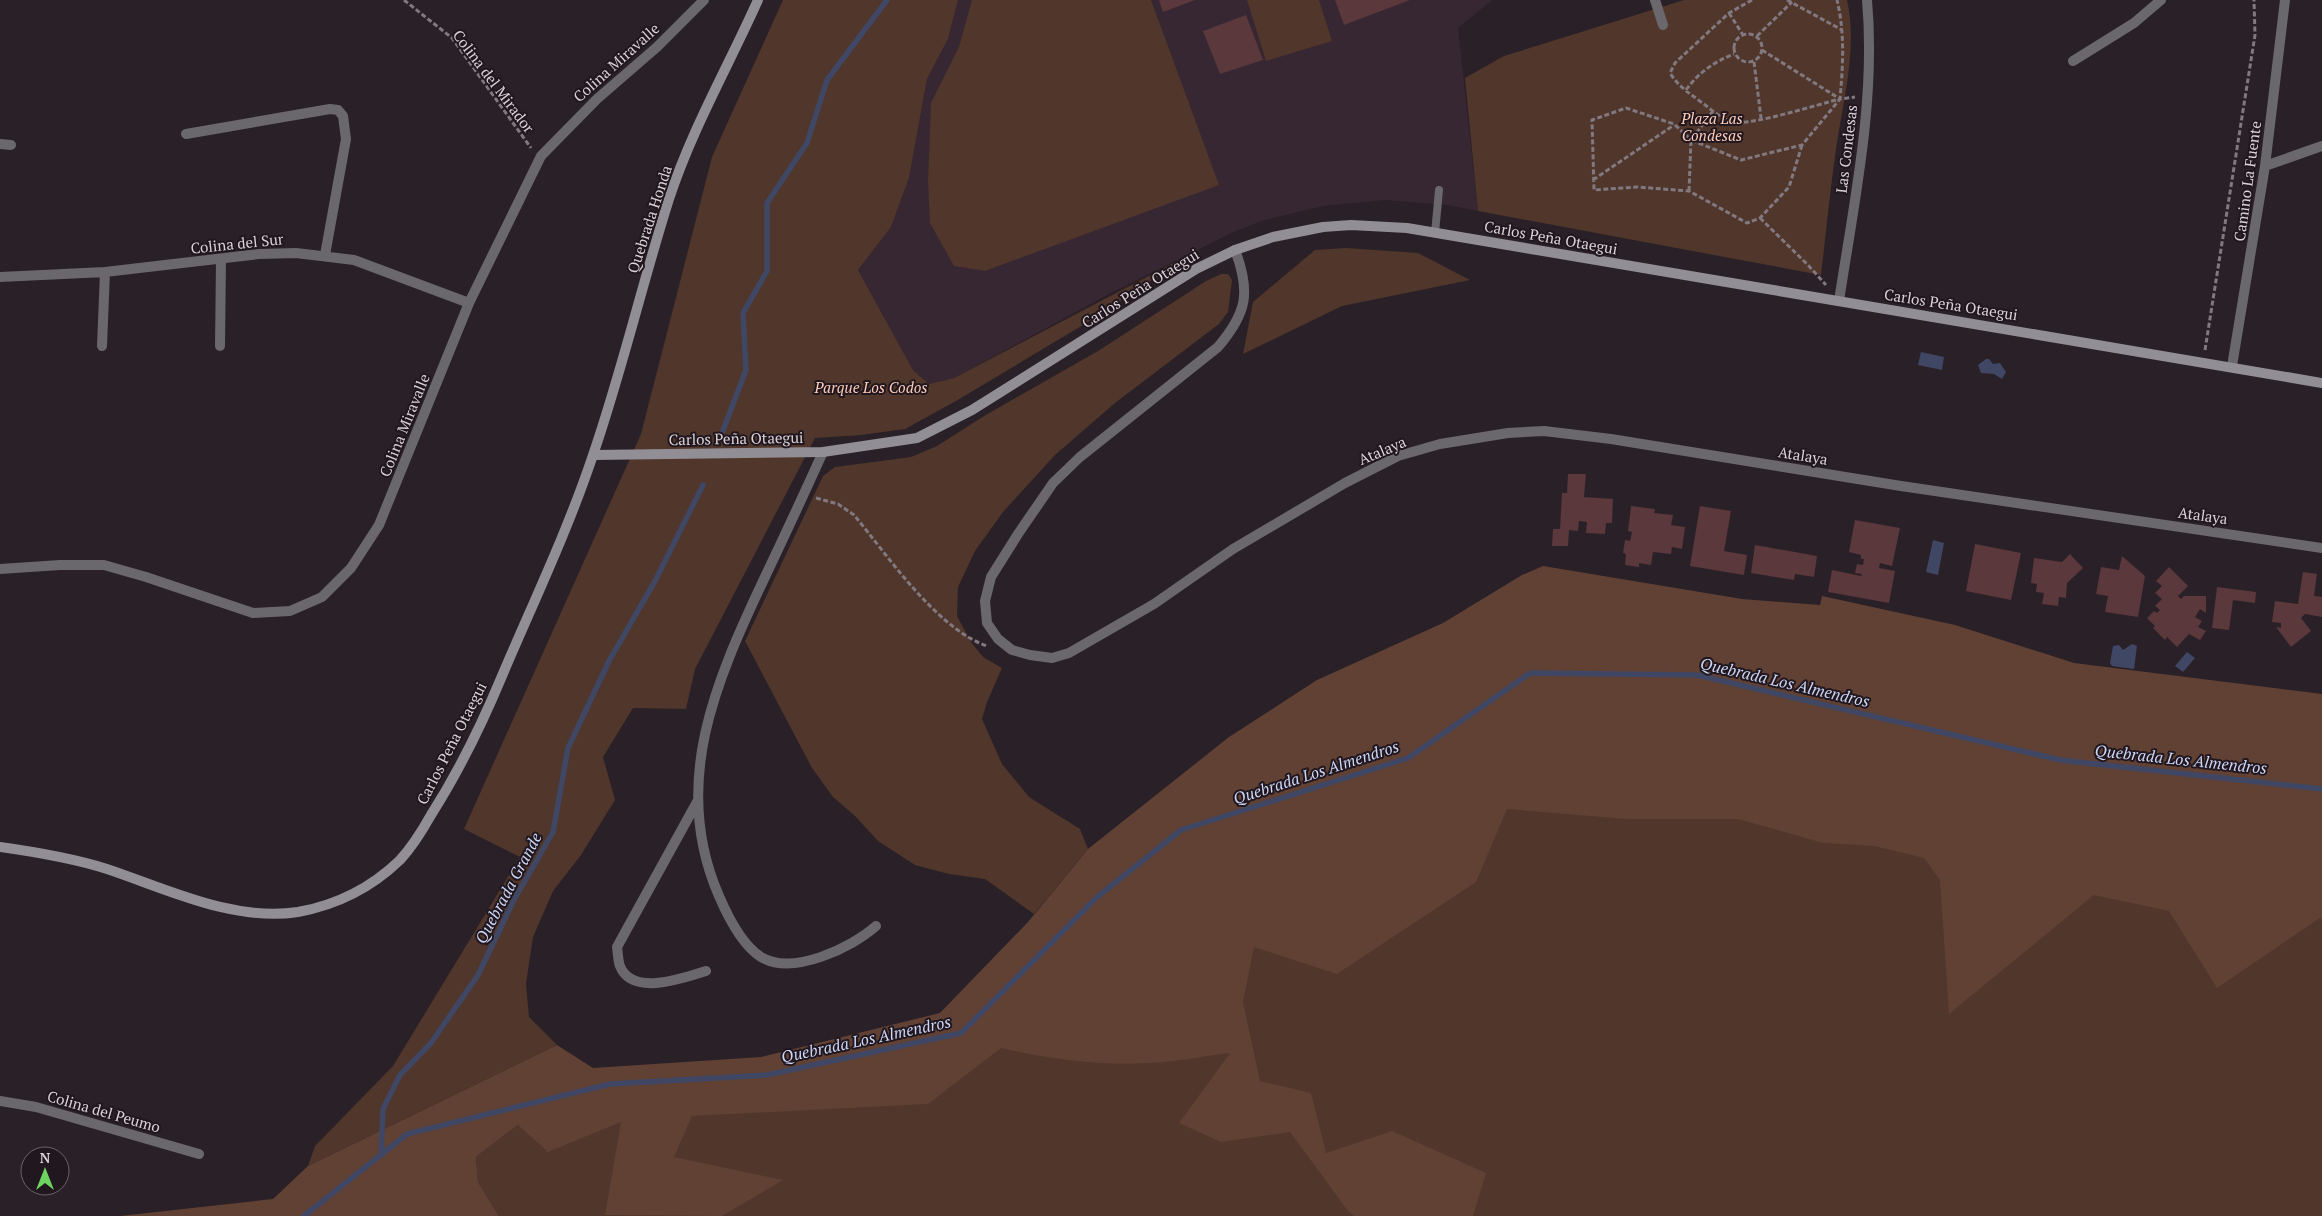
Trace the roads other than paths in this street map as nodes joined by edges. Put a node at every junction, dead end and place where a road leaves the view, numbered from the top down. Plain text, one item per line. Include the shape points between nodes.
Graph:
1 (704, 0) edge
2 (758, 0) edge
3 (1655, 0) edge
4 (1867, 0) edge
5 (2160, 0) edge
6 (2284, 0) edge
7 (1663, 25) dead end
8 (2073, 60) dead end
9 (186, 134) dead end
10 (0, 144) edge
11 (11, 145) dead end
12 (2322, 146) edge
13 (2265, 166) junction
14 (1439, 190) dead end
15 (1435, 233) junction
16 (1235, 250) junction
17 (325, 255) junction
18 (221, 259) junction
19 (105, 272) junction
20 (0, 277) edge
21 (1839, 301) junction
22 (470, 303) junction
23 (102, 346) dead end
24 (220, 346) dead end
25 (2232, 366) junction
26 (2322, 383) edge
27 (823, 452) junction
28 (593, 456) junction
29 (2322, 548) edge
30 (0, 569) edge
31 (697, 802) junction
32 (0, 847) edge
33 (876, 926) dead end
34 (706, 971) dead end
35 (0, 1101) edge
36 (199, 1154) dead end

1 - 22 street, Colina Miravalle via 657,48 597,99 539,160
2 - 28 street, Quebrada Honda via 698,122 670,197
3 - 7 street
4 - 21 street, Las Condesas via 1870,38 1868,96
5 - 8 street via 2134,22
6 - 13 street, Camino La Fuente
9 - 17 street via 338,110 343,116 346,139
10 - 11 street
12 - 13 street
13 - 25 street, Camino La Fuente
14 - 15 lane
15 - 16 street, Carlos Peña Otaegui via 1379,225 1332,226 1295,231
15 - 21 street, Carlos Peña Otaegui
16 - 27 street, Carlos Peña Otaegui via 1196,269 972,410 917,438
16 - 29 street, Atalaya via 1242,268 1244,292 1243,308 1235,326 1218,347 1080,457 1053,483 990,577 985,601 987,623 998,639 1012,650 1052,658 1069,653 1154,604 1233,549 1345,483 1398,456 1432,446 1508,433 1544,431 1611,439
17 - 18 street, Colina del Sur via 259,254
17 - 22 street, Colina del Sur via 354,260
18 - 19 street, Colina del Sur
18 - 24 street
19 - 20 street, Colina del Sur
19 - 23 street
21 - 25 street, Carlos Peña Otaegui
22 - 30 street, Colina Miravalle via 379,525 351,568 322,597 290,611 253,613 104,565
25 - 26 street, Carlos Peña Otaegui
27 - 28 street, Carlos Peña Otaegui
27 - 31 street, Carlos Peña Otaegui via 729,654 709,712
28 - 32 street, Carlos Peña Otaegui via 483,721 444,795 402,858 355,894 298,912 238,911 102,868 40,852
31 - 33 street, Carlos Peña Otaegui via 710,874 722,903 749,949 779,962 810,961 848,945
31 - 34 street via 617,947 620,968 632,980 674,982
35 - 36 street, Colina del Peumo via 36,1106

